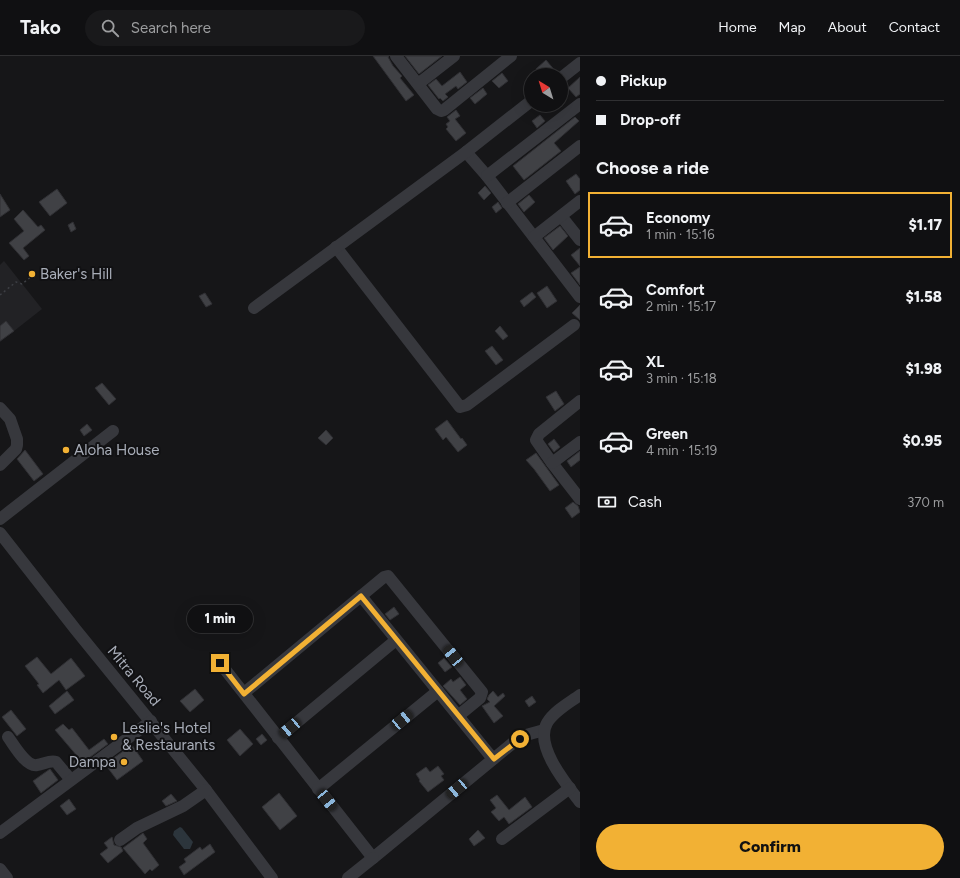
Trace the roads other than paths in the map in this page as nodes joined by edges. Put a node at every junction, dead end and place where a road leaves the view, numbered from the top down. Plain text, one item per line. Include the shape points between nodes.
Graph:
1 (396, 56) edge
2 (454, 56) edge
3 (511, 56) edge
4 (576, 61) edge
5 (568, 70) edge
6 (418, 84) junction
7 (580, 104) edge
8 (524, 106) edge
9 (580, 146) edge
10 (466, 152) junction
11 (487, 176) junction
12 (580, 201) edge
13 (507, 203) junction
14 (561, 216) junction
15 (534, 237) junction
16 (580, 240) edge
17 (336, 248) junction
18 (580, 297) edge
19 (254, 308) dead end
20 (574, 325) dead end
21 (580, 401) edge
22 (0, 408) edge
23 (113, 431) dead end
24 (580, 442) edge
25 (552, 463) junction
26 (0, 465) edge
27 (576, 486) edge
28 (580, 499) edge
29 (0, 519) edge
30 (0, 533) edge
31 (361, 596) junction
32 (396, 640) junction
33 (220, 663) dead end
34 (438, 691) junction
35 (244, 694) junction
36 (580, 695) edge
37 (458, 716) junction
38 (151, 721) junction
39 (544, 730) junction
40 (8, 737) dead end
41 (278, 738) junction
42 (494, 759) junction
43 (71, 780) junction
44 (570, 788) junction
45 (318, 789) junction
46 (206, 790) junction
47 (580, 802) edge
48 (0, 833) edge
49 (502, 839) dead end
50 (120, 840) dead end
51 (373, 858) junction
52 (0, 869) edge
53 (7, 878) edge
54 (272, 878) edge
55 (348, 878) edge

1 - 6 street
2 - 6 street
3 - 6 street via 443,111 437,109
4 - 5 street
7 - 11 street
8 - 10 street
9 - 13 street
10 - 11 street
10 - 17 street
11 - 13 street
12 - 14 street
13 - 15 street
14 - 15 street
14 - 16 street
15 - 18 street
17 - 19 street
17 - 20 street via 460,407 467,406
21 - 25 street via 537,437 537,443
22 - 26 street via 10,419 18,445
23 - 29 street
24 - 25 street
25 - 27 street
27 - 28 street
30 - 38 street, Mitra Road
31 - 32 street
31 - 35 street
31 - 37 street via 384,577 390,577 482,692 480,698
32 - 34 street
32 - 41 street
33 - 35 street
34 - 37 street
34 - 45 street
35 - 41 street
36 - 39 street via 552,717
37 - 42 street
38 - 43 street
38 - 46 street, Mitra Road
39 - 42 street via 520,739
39 - 44 street via 548,754
40 - 43 street via 29,764 56,762
41 - 45 street
42 - 51 street
43 - 48 street
44 - 47 street
44 - 49 street
45 - 51 street
46 - 50 street via 183,806 137,828
46 - 54 street, Mitra Road
51 - 55 street
52 - 53 street

